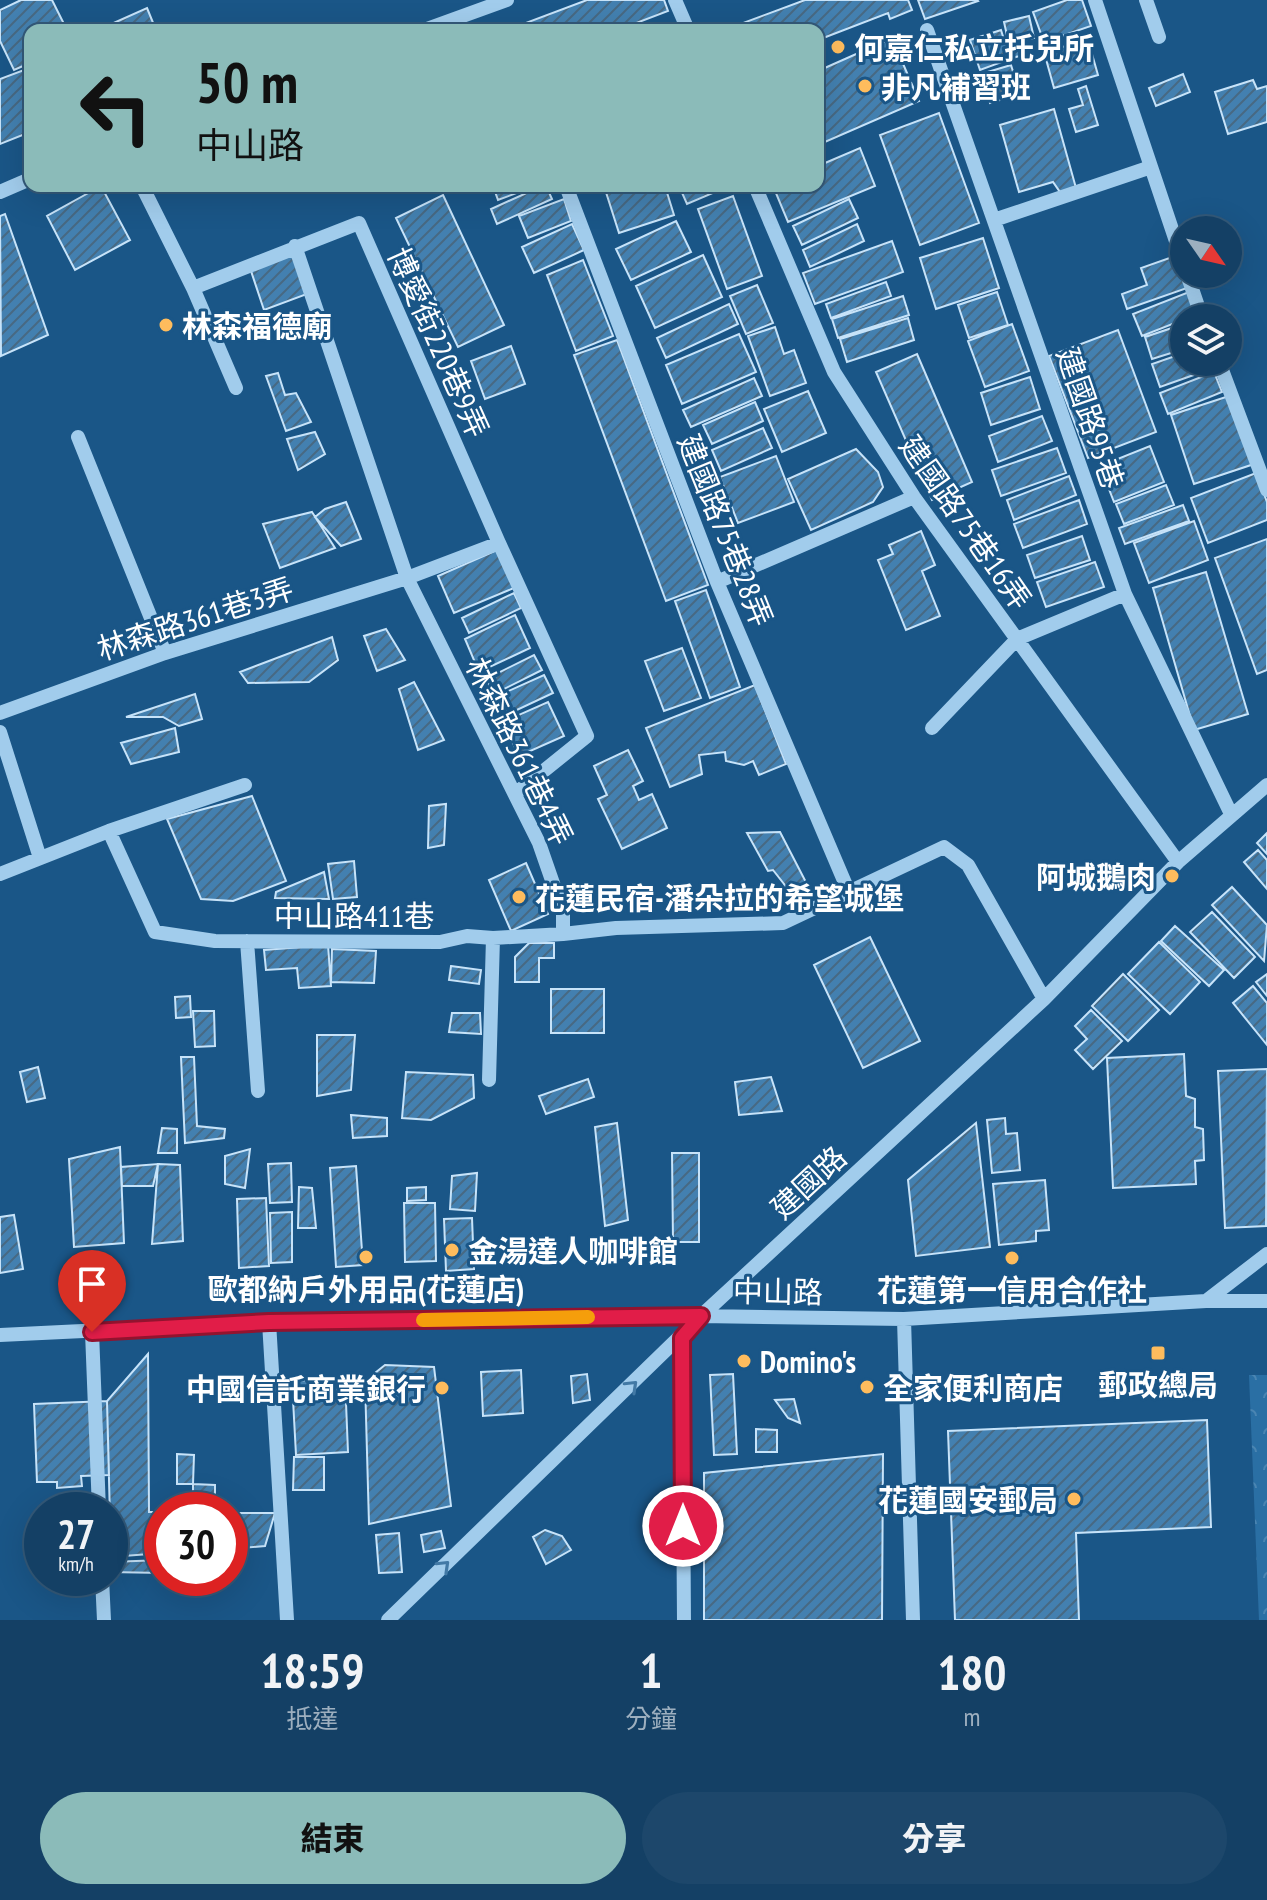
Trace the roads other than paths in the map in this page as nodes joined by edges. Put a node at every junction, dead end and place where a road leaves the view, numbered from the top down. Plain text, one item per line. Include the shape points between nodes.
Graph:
1 (507, 0) edge
2 (675, 0) edge
3 (1095, 0) edge
4 (1146, 0) edge
5 (441, 24) edge
6 (685, 24) edge
7 (927, 30) dead end
8 (1159, 37) dead end
9 (1151, 167) junction
10 (24, 182) edge
11 (0, 192) edge
12 (145, 192) edge
13 (568, 192) edge
14 (758, 192) edge
15 (994, 220) junction
16 (1170, 223) edge
17 (295, 246) junction
18 (193, 288) junction
19 (1224, 376) edge
20 (236, 388) dead end
21 (78, 437) dead end
22 (1267, 490) edge
23 (914, 497) junction
24 (499, 543) junction
25 (407, 578) junction
26 (717, 582) junction
27 (1125, 594) junction
28 (1017, 639) junction
29 (165, 653) junction
30 (0, 713) edge
31 (932, 728) dead end
32 (0, 732) edge
33 (245, 785) dead end
34 (1267, 785) edge
35 (515, 794) junction
36 (1231, 814) junction
37 (109, 831) junction
38 (40, 858) junction
39 (1178, 862) junction
40 (0, 874) edge
41 (848, 890) junction
42 (563, 934) junction
43 (493, 938) junction
44 (247, 941) junction
45 (1044, 999) junction
46 (489, 1080) dead end
47 (258, 1091) dead end
48 (1267, 1254) edge
49 (1206, 1301) junction
50 (1267, 1301) edge
51 (701, 1316) junction
52 (904, 1319) junction
53 (269, 1322) junction
54 (92, 1332) junction
55 (0, 1335) edge
56 (682, 1338) junction
57 (98, 1492) edge
58 (103, 1596) edge
59 (104, 1620) edge
60 (287, 1620) edge
61 (388, 1620) edge
62 (684, 1620) edge
63 (913, 1620) edge

1 - 5 street
2 - 6 street
3 - 9 street
4 - 8 street
7 - 15 street, 建國路95巷
9 - 15 street
9 - 16 street
10 - 11 street
12 - 18 street
13 - 26 street, 建國路75巷28弄
14 - 23 street, 建國路75巷16弄 via 834,372
15 - 27 street, 建國路95巷
17 - 18 street, 博愛街220巷9弄
17 - 24 street, 博愛街220巷9弄 via 359,223
17 - 25 street
18 - 20 street
19 - 22 street
21 - 29 street
23 - 26 street
23 - 28 street, 建國路75巷16弄
24 - 25 street, 林森路361巷3弄
24 - 35 street via 587,736
25 - 29 street, 林森路361巷3弄
25 - 35 street, 林森路361巷4弄
26 - 41 street, 建國路75巷28弄
27 - 28 street
27 - 36 street, 建國路95巷
28 - 31 street
28 - 39 street, 建國路75巷16弄
29 - 30 street, 林森路361巷3弄
32 - 38 street
33 - 37 street
34 - 36 street, 建國路
35 - 42 street, 林森路361巷4弄 via 563,912
36 - 39 street, 建國路
37 - 38 street
37 - 44 street, 中山路411巷 via 155,932
38 - 40 street
39 - 45 street, 建國路
41 - 42 street via 783,923
41 - 45 street via 944,847 968,865
42 - 43 street
43 - 44 street, 中山路411巷
43 - 46 street
44 - 47 street
45 - 51 street, 建國路
48 - 49 street
49 - 50 street, 中山路
49 - 52 street, 中山路
51 - 52 street, 中山路
51 - 53 street, 中山路
51 - 56 street, 建國路
52 - 63 street
53 - 54 street, 中山路
53 - 60 street
54 - 55 street, 中山路
54 - 57 street
61 -> 56 street, 建國路
56 - 62 street
58 - 59 street

